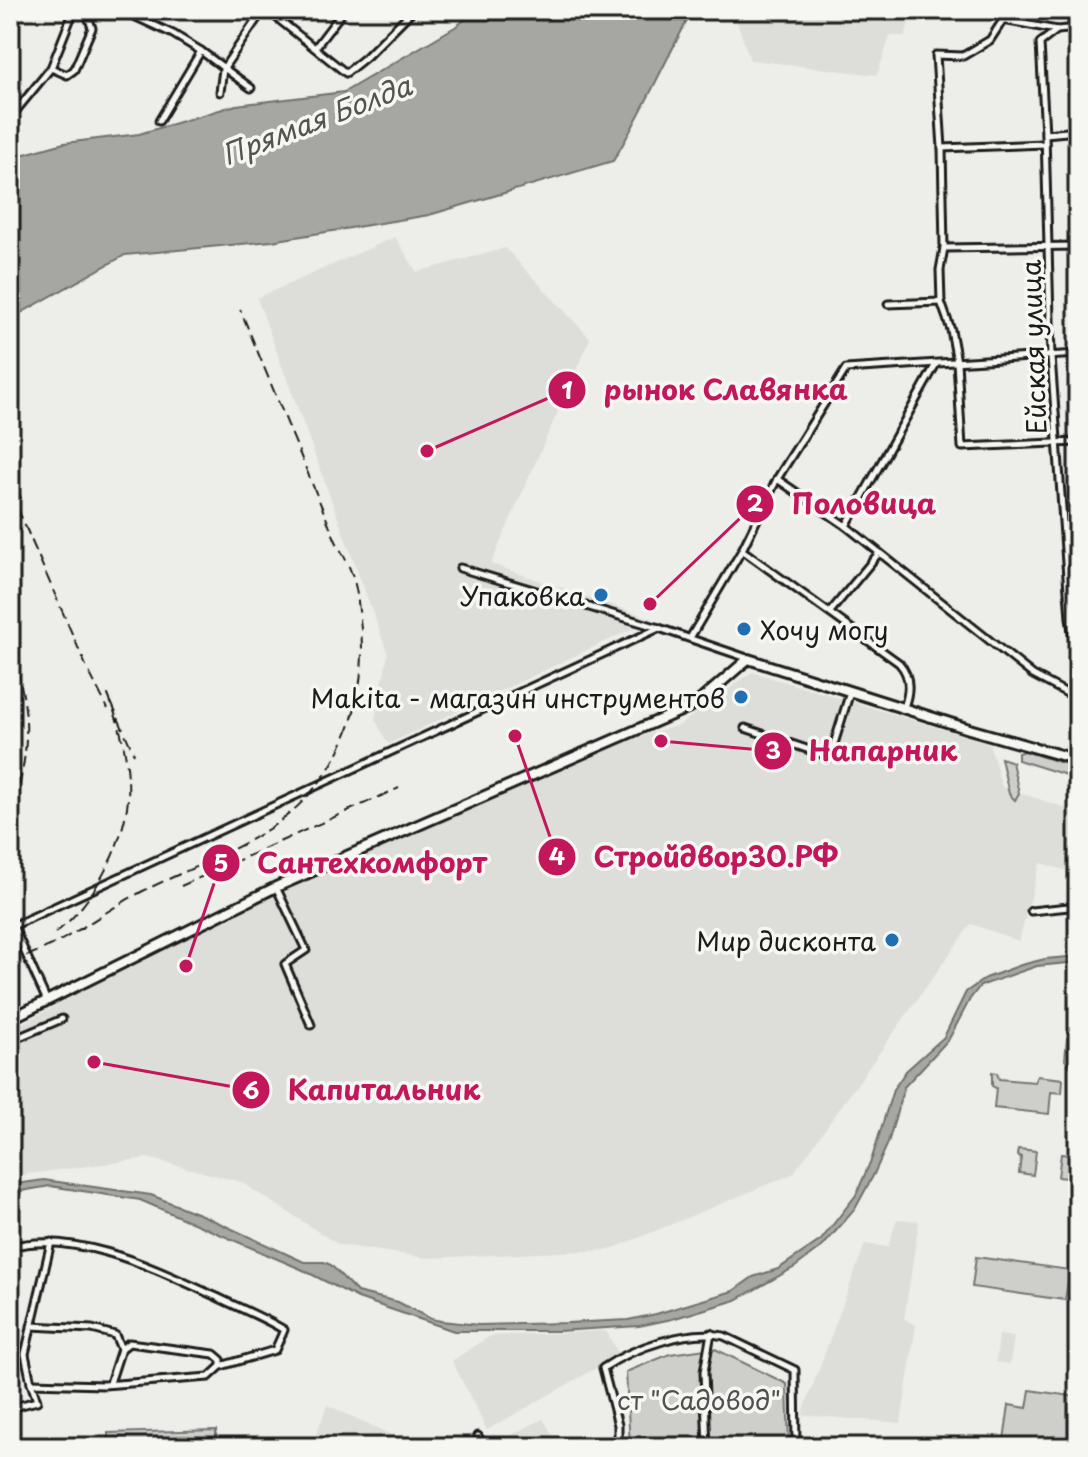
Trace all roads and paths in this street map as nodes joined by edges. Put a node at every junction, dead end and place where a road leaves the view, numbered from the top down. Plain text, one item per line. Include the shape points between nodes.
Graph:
1 (74, 10) edge
2 (86, 10) edge
3 (121, 10) edge
4 (265, 10) edge
5 (344, 10) edge
6 (413, 10) edge
7 (1078, 28) edge
8 (1057, 30) junction
9 (315, 48) junction
10 (201, 51) junction
11 (51, 68) junction
12 (223, 69) junction
13 (251, 88) dead end
14 (220, 92) dead end
15 (10, 118) edge
16 (159, 121) dead end
17 (1078, 131) edge
18 (1045, 134) junction
19 (1045, 144) junction
20 (942, 148) junction
21 (1078, 246) edge
22 (944, 248) junction
23 (1049, 248) junction
24 (941, 302) junction
25 (888, 304) dead end
26 (1078, 354) edge
27 (1051, 357) junction
28 (957, 362) junction
29 (936, 363) junction
30 (1057, 442) junction
31 (1078, 442) edge
32 (777, 479) junction
33 (846, 526) junction
34 (1078, 545) edge
35 (1066, 546) junction
36 (742, 550) junction
37 (879, 553) junction
38 (460, 568) dead end
39 (830, 612) junction
40 (1070, 618) junction
41 (1078, 618) edge
42 (659, 628) junction
43 (690, 638) junction
44 (748, 659) junction
45 (1078, 669) edge
46 (851, 692) junction
47 (1078, 699) edge
48 (903, 708) junction
49 (745, 728) dead end
50 (1078, 760) edge
51 (276, 887) junction
52 (1078, 906) edge
53 (1031, 911) dead end
54 (10, 919) edge
55 (13, 926) junction
56 (47, 1002) junction
57 (10, 1019) edge
58 (62, 1019) dead end
59 (311, 1025) dead end
60 (10, 1041) edge
61 (51, 1242) junction
62 (10, 1247) edge
63 (31, 1326) junction
64 (711, 1333) junction
65 (121, 1349) junction
66 (221, 1366) junction
67 (31, 1383) junction
68 (110, 1384) junction
69 (10, 1408) edge
70 (478, 1436) dead end
71 (484, 1447) edge
72 (618, 1447) edge
73 (707, 1447) edge
74 (796, 1447) edge

1 - 11 street
2 - 11 street via 92,28 74,70 67,75
3 - 10 street
4 - 9 street
4 - 12 street
5 - 9 street
6 - 9 street via 346,73
7 - 8 street
8 - 18 street, Ейская улица via 1040,43
8 - 20 street via 1003,20 990,40 963,56 936,55
10 - 12 street
10 - 16 street
11 - 15 street
12 - 13 street
12 - 14 street
17 - 18 street
18 - 19 street, Ейская улица
19 - 20 street
19 - 23 street, Ейская улица
20 - 22 street
21 - 23 street
22 - 23 street
22 - 24 street
23 - 27 street, Ейская улица
24 - 25 street
24 - 28 street
26 - 27 street
27 - 28 street
27 - 30 street, Ейская улица
28 - 29 street
28 - 30 street via 962,447
29 - 32 street via 846,369
29 - 33 street
30 - 31 street
30 - 35 street, Ейская улица
32 - 33 street
32 - 36 street
33 - 37 street
34 - 35 street
35 - 40 street, Ейская улица
36 - 39 street
36 - 43 street
37 - 39 street
37 - 47 street via 1033,675
38 - 42 street
39 - 48 street via 908,672
40 - 41 street
40 - 45 street, Ейская улица
42 - 43 street
42 - 55 street
43 - 44 street
44 - 46 main road
44 - 51 main road via 696,704
46 - 48 main road
46 - 49 street via 830,757
48 - 50 main road
51 - 56 main road
51 - 59 street via 306,950 285,964
52 - 53 street
54 - 55 street
55 - 56 street
56 - 57 main road
58 - 60 street
61 - 62 street
61 - 63 street
61 - 66 street via 146,1265 284,1330 275,1350
63 - 65 street via 92,1329 115,1335
63 - 67 street via 25,1354
64 - 72 street via 688,1334 603,1368 618,1425
64 - 73 street via 704,1372
64 - 74 street via 795,1370
65 - 66 street via 129,1343 214,1354
65 - 68 street
66 - 68 street via 209,1377
67 - 68 street
67 - 69 street via 37,1401
70 - 71 street

